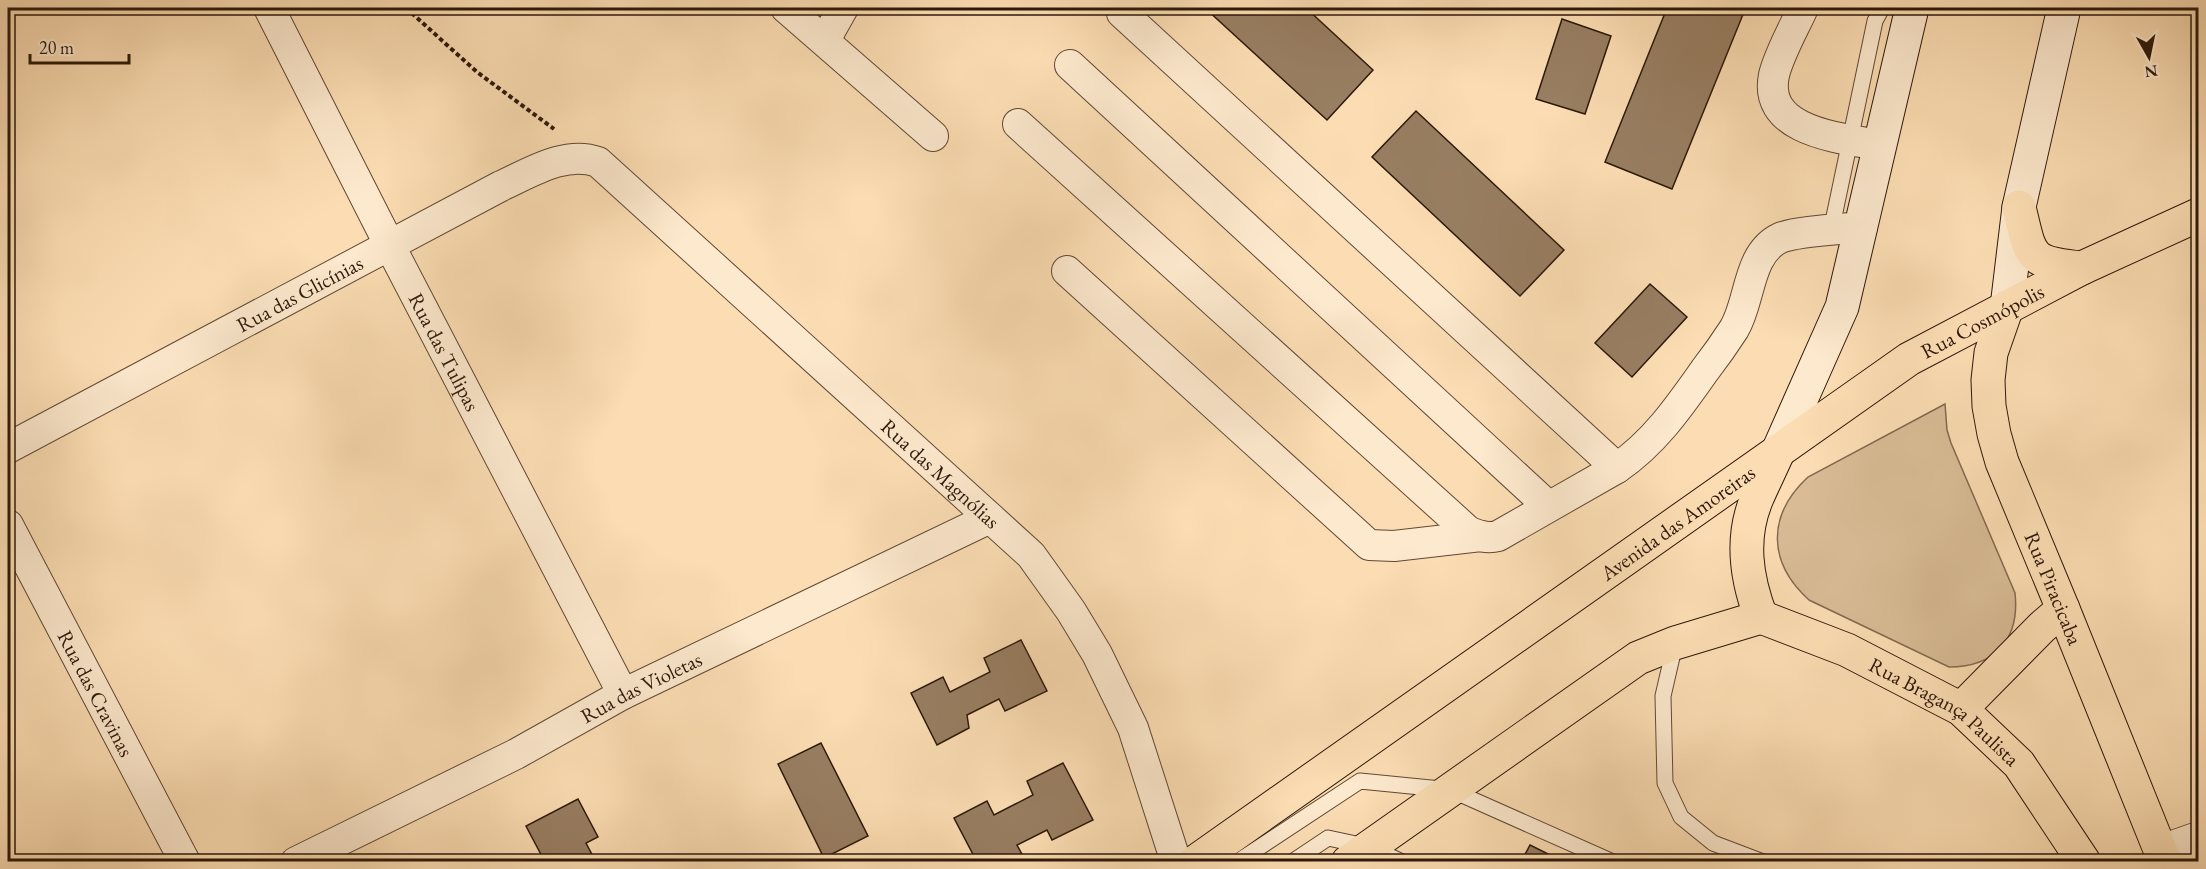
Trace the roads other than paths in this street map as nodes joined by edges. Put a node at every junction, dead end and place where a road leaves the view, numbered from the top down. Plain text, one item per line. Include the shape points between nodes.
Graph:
1 (269, 8) edge
2 (786, 8) edge
3 (843, 8) edge
4 (1803, 8) edge
5 (1882, 8) edge
6 (1912, 8) edge
7 (2064, 8) edge
8 (1122, 13) dead end
9 (825, 40) junction
10 (1070, 65) dead end
11 (1018, 124) dead end
12 (933, 136) dead end
13 (1864, 142) junction
14 (598, 162) joint
15 (2019, 207) junction
16 (2199, 215) edge
17 (1846, 229) junction
18 (390, 246) junction
19 (2082, 268) junction
20 (1067, 271) dead end
21 (2007, 307) junction
22 (8, 448) edge
23 (1779, 449) junction
24 (1617, 468) junction
25 (1548, 506) junction
26 (990, 518) junction
27 (8, 525) edge
28 (1481, 536) junction
29 (2063, 609) junction
30 (1761, 617) junction
31 (1675, 643) junction
32 (623, 694) junction
33 (1961, 709) junction
34 (1451, 790) junction
35 (2199, 837) edge
36 (1359, 854) edge
37 (2163, 856) edge
38 (185, 861) edge
39 (299, 861) edge
40 (1176, 861) edge
41 (1195, 861) edge
42 (1237, 861) edge
43 (1292, 861) edge
44 (1402, 861) edge
45 (1613, 861) edge
46 (1763, 861) edge
47 (2084, 861) edge

1 - 18 street, Rua das Tulipas
2 - 9 street
3 - 9 street
4 - 13 street via 1775,72 1777,102 1785,117 1794,123
5 - 13 lane via 1875,21
6 - 13 main road
7 - 15 main road
8 - 24 street
9 - 12 street
10 - 25 street
11 - 28 street via 1468,531
13 - 17 main road
14 - 18 street, Rua das Glicínias via 580,157 543,168 501,186
14 - 26 street, Rua das Magnólias
15 - 19 main road via 2035,256 2053,265
15 - 21 main road
16 - 19 main road, Rua Cosmópolis
17 - 23 main road via 1842,307
17 - 24 street via 1781,238 1765,249 1757,261 1735,328 1658,434
18 - 22 street, Rua das Glicínias
18 - 32 street, Rua das Tulipas
19 - 21 main road, Rua Cosmópolis
20 - 28 street via 1368,545 1394,546
21 - 23 main road, Rua Cosmópolis via 1909,359
21 - 29 main road, Rua Piracicaba via 1996,335 1989,371 1994,434
23 - 30 main road via 1756,499 1746,550 1747,570
23 - 41 main road, Avenida das Amoreiras
24 - 25 street
25 - 28 street via 1498,536
26 - 32 street, Rua das Violetas
26 - 40 street, Rua das Magnólias via 1031,555 1097,654 1133,728
27 - 38 street, Rua das Cravinas
29 - 33 main road
29 - 37 main road, Rua Piracicaba
30 - 31 main road
30 - 33 main road, Rua Bragança Paulista via 1847,650
31 - 34 main road via 1638,658
31 - 46 lane via 1663,696 1665,783 1681,817 1713,843
32 - 39 street, Rua das Violetas via 497,763
33 - 47 main road, Rua Bragança Paulista via 2019,764
34 - 36 main road
34 - 42 lane via 1360,781
34 - 45 lane
35 - 37 street
36 - 43 lane via 1328,838
36 - 44 lane

